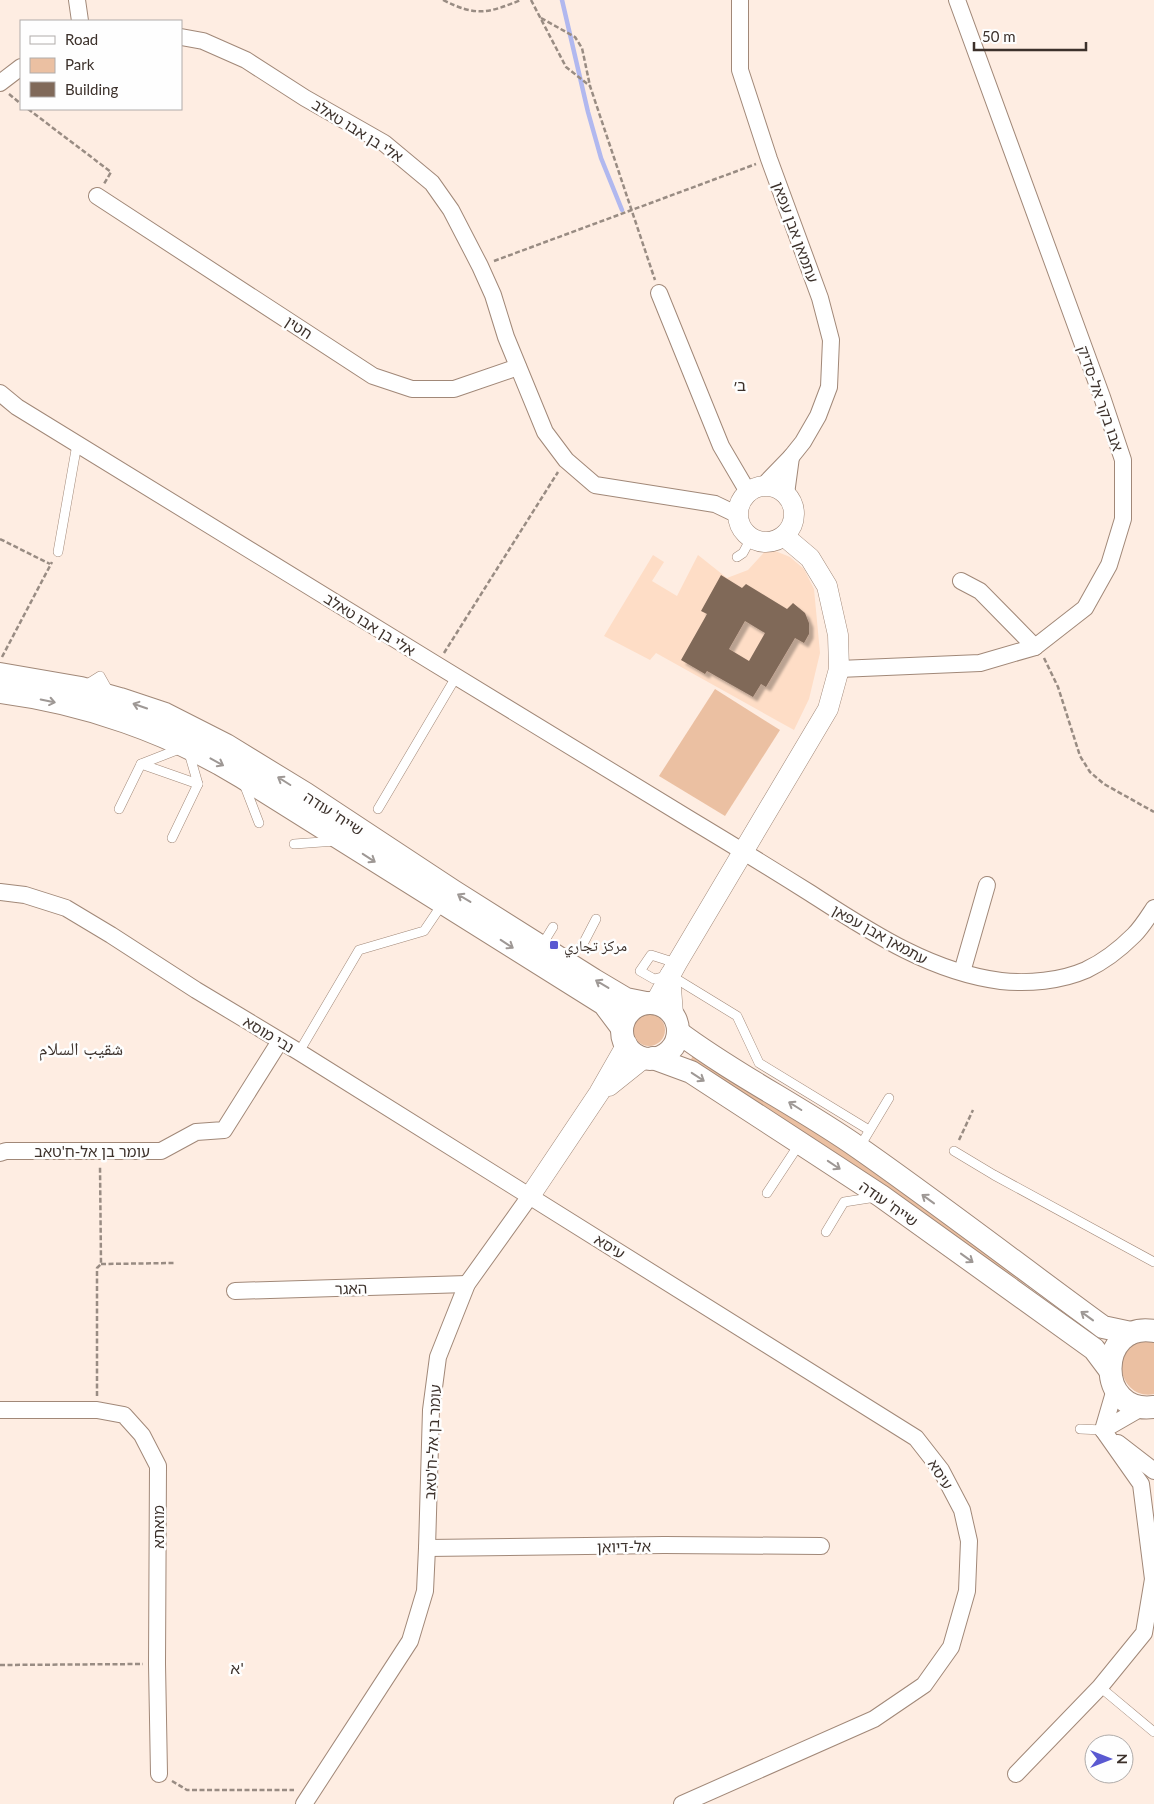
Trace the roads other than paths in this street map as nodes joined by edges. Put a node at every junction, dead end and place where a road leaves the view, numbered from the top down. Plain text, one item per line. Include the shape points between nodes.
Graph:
1 (77, 0) edge
2 (740, 0) edge
3 (957, 0) edge
4 (80, 20) edge
5 (182, 37) edge
6 (20, 68) edge
7 (0, 83) edge
8 (97, 196) road end
9 (659, 293) road end
10 (518, 366) junction
11 (0, 393) edge
12 (77, 444) junction
13 (791, 457) junction
14 (786, 494) junction
15 (748, 498) junction
16 (784, 536) junction
17 (751, 538) junction
18 (58, 552) road end
19 (737, 557) dead end
20 (961, 581) dead end
21 (1035, 647) junction
22 (839, 669) junction
23 (456, 677) junction
24 (0, 680) edge
25 (187, 746) junction
26 (140, 764) junction
27 (242, 777) junction
28 (198, 784) junction
29 (119, 809) dead end
30 (378, 809) dead end
31 (259, 823) dead end
32 (172, 838) dead end
33 (343, 841) junction
34 (294, 844) dead end
35 (743, 851) junction
36 (987, 885) dead end
37 (0, 892) edge
38 (443, 903) junction
39 (1154, 908) edge
40 (596, 920) dead end
41 (582, 946) dead end
42 (673, 969) junction
43 (962, 972) junction
44 (663, 1013) junction
45 (280, 1041) junction
46 (636, 1047) junction
47 (299, 1052) junction
48 (759, 1063) junction
49 (737, 1071) junction
50 (761, 1085) junction
51 (889, 1098) dead end
52 (864, 1139) junction
53 (800, 1143) junction
54 (954, 1151) road end
55 (0, 1153) edge
56 (767, 1193) dead end
57 (530, 1196) junction
58 (881, 1196) junction
59 (826, 1232) dead end
60 (1154, 1262) edge
61 (467, 1284) junction
62 (235, 1291) dead end
63 (1148, 1330) edge
64 (1112, 1379) junction
65 (1148, 1407) edge
66 (0, 1410) edge
67 (1080, 1429) dead end
68 (1103, 1430) junction
69 (1154, 1471) edge
70 (821, 1546) dead end
71 (427, 1548) junction
72 (1100, 1687) junction
73 (1154, 1732) edge
74 (160, 1774) road end
75 (1016, 1774) dead end
76 (307, 1800) edge
77 (682, 1804) edge

1 - 4 street
2 - 13 street, עתמאן אבן עפאן via 740,70 820,298 831,340 829,387 818,416
3 - 21 street, אבו בקר אל-סדיק via 1123,460 1123,519 1109,565 1085,608
5 - 10 street, אלי בן אבו טאלב via 203,41 246,60 384,143 432,183 451,210 480,266
6 - 7 street
8 - 10 street, חטין via 374,376 412,390 454,390
9 - 15 street via 721,446
10 - 15 street, אלי בן אבו טאלב via 545,432 566,460 595,485 715,504
11 - 12 street, אלי בן אבו טאלב
12 - 18 lane
12 - 23 street, אלי בן אבו טאלב
13 - 14 street, עתמאן אבן עפאן
13 - 15 street, עתמאן אבן עפאן
14 - 15 street via 778,488
14 - 16 street via 795,511 794,520
15 - 17 street via 740,524
16 - 17 street via 768,543
16 - 22 street via 810,558 827,586 838,634
17 - 19 lane
20 - 21 street via 980,592
21 - 22 street, אבו בקר אל-סדיק via 980,663
22 - 35 street via 828,709
23 - 30 lane
23 - 35 street, אלי בן אבו טאלב
24 -> 25 main road, שייח' עודה
44 -> 24 main road, שייח' עודה via 626,999 547,936 453,891 306,794 226,745 165,714 81,688
25 - 26 lane
25 -> 27 main road, שייח' עודה
25 - 28 lane
26 - 28 lane
26 - 29 lane
27 - 31 lane
27 - 33 main road, שייח' עודה
28 - 32 lane
33 - 34 lane
33 -> 38 main road, שייח' עודה
35 - 42 street
35 - 43 street, עתמאן אבן עפאן via 910,953
36 - 43 street
37 - 45 street, נבי מוסא via 24,895 66,908
38 -> 46 main road, שייח' עודה via 604,1004
38 - 47 lane via 424,932 359,950
39 - 43 street, עתמאן אבן עפאן via 1136,933 1087,969 1058,978 1023,982 1000,981
40 - 41 lane
42 - 42 lane via 651,955 640,971 654,979
42 - 44 street
42 - 48 lane via 737,1016
44 - 46 main road via 634,1008 630,1012
44 - 46 main road via 676,1042 670,1051 662,1056
44 - 49 main road, שייח' עודה via 700,1048
45 - 47 street, נבי מוסא
45 - 55 street, עומר בן אל-ח'טאב via 224,1130 196,1132 161,1152
46 -> 53 main road, שייח' עודה via 691,1072
46 - 57 street, עומר בן אל-ח'טאב via 600,1093
47 - 57 street, נבי מוסא
48 - 49 lane via 753,1068
48 - 50 lane
48 - 52 lane
49 - 50 main road, שייח' עודה
52 -> 50 main road, שייח' עודה
51 - 52 lane
63 -> 52 main road, שייח' עודה via 1103,1328
53 - 56 lane
53 -> 58 main road, שייח' עודה
54 - 60 lane
57 - 61 street, עומר בן אל-ח'טאב
57 - 77 street, עיסא via 916,1438 941,1470 962,1510 969,1541 967,1591 951,1647 924,1685 874,1719
58 - 59 lane via 844,1202
58 -> 64 main road, שייח' עודה via 1094,1349
61 - 62 street, האגר
61 - 71 street, עומר בן אל-ח'טאב via 438,1357 431,1410
63 - 64 main road via 1122,1340 1115,1348 1111,1358
64 - 65 main road, שייח' עודה via 1122,1398
64 - 68 street
65 - 68 street
66 - 74 street, מואתא via 97,1410 124,1415 142,1435 158,1466
67 - 68 lane
68 - 69 street
68 - 72 street via 1141,1484 1153,1578 1144,1633
70 - 71 street, אל-דיואן
71 - 76 street, עומר בן אל-ח'טאב via 425,1591 410,1641
72 - 73 lane
72 - 75 street

